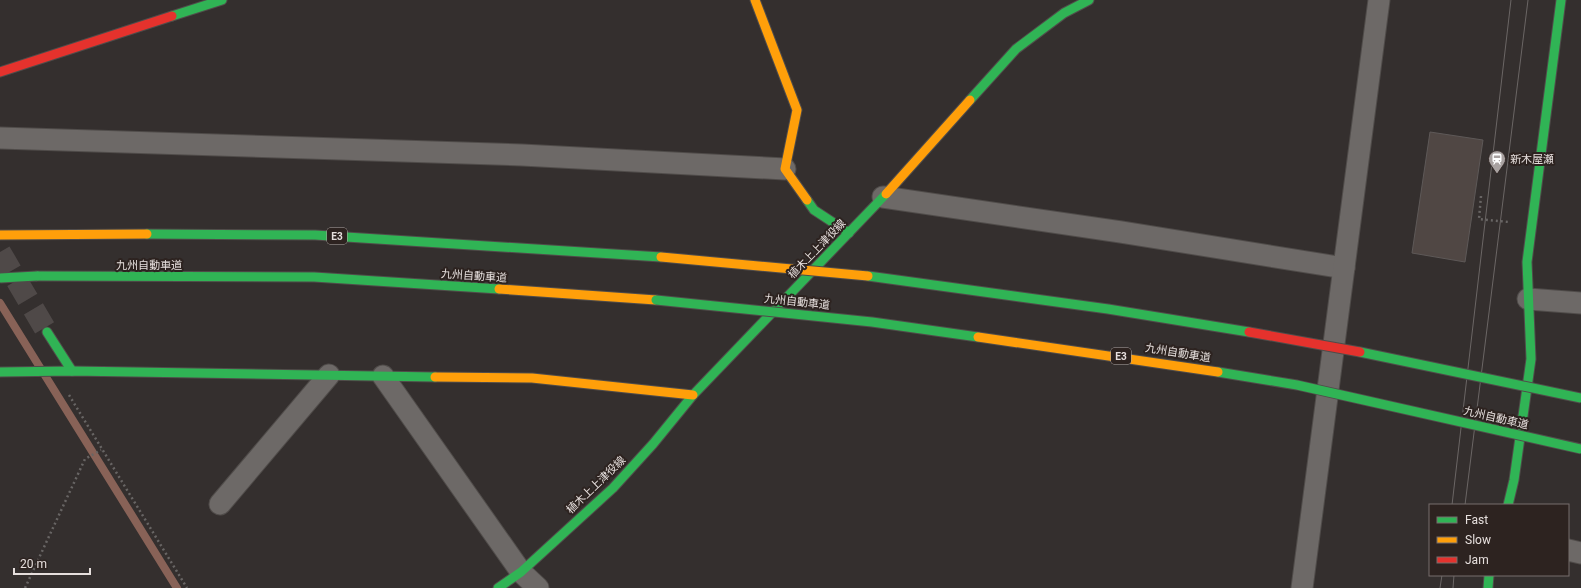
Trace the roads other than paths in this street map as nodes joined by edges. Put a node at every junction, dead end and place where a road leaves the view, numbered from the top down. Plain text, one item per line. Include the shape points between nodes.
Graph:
1 (222, 0) edge
2 (755, 0) edge
3 (1089, 0) edge
4 (1379, 0) edge
5 (1561, 0) edge
6 (0, 72) edge
7 (0, 138) edge
8 (785, 169) junction
9 (883, 197) junction
10 (849, 233) junction
11 (0, 235) edge
12 (1344, 268) junction
13 (0, 278) edge
14 (1528, 299) junction
15 (1581, 303) edge
16 (47, 332) tunnel mouth
17 (72, 371) junction
18 (0, 372) edge
19 (329, 375) junction
20 (383, 376) junction
21 (694, 395) junction
22 (1581, 398) edge
23 (1581, 449) edge
24 (220, 504) dead end
25 (1508, 504) edge
26 (1569, 550) edge
27 (1581, 554) edge
28 (520, 572) junction
29 (1489, 576) edge
30 (498, 588) edge
31 (538, 588) edge
32 (1302, 588) edge
33 (1488, 588) edge

1 - 6 main road
2 - 8 main road via 796,110
3 - 9 main road, 植木上上津役線 via 1064,13 1016,49
4 - 12 street
5 - 14 main road via 1527,262
7 - 8 street via 522,155
8 - 10 main road via 814,210
9 - 10 main road, 植木上上津役線
9 - 12 street
10 - 21 main road, 植木上上津役線
11 - 22 main road, E3, bridge via 315,234 661,257 872,276 1108,309 1306,341
12 - 32 street
13 - 23 main road, 九州自動車道 / E3, bridge via 314,277 656,300 872,322 1167,363 1297,385
14 - 15 street
14 - 25 main road via 1531,359
16 - 17 main road
17 - 18 main road
17 - 19 main road
19 - 20 main road
19 - 24 street
20 - 21 main road via 532,378
20 - 28 street
21 - 28 main road, 植木上上津役線 via 654,444 613,488
26 - 27 street
28 - 30 main road, 植木上上津役線
28 - 31 street
29 - 33 main road

